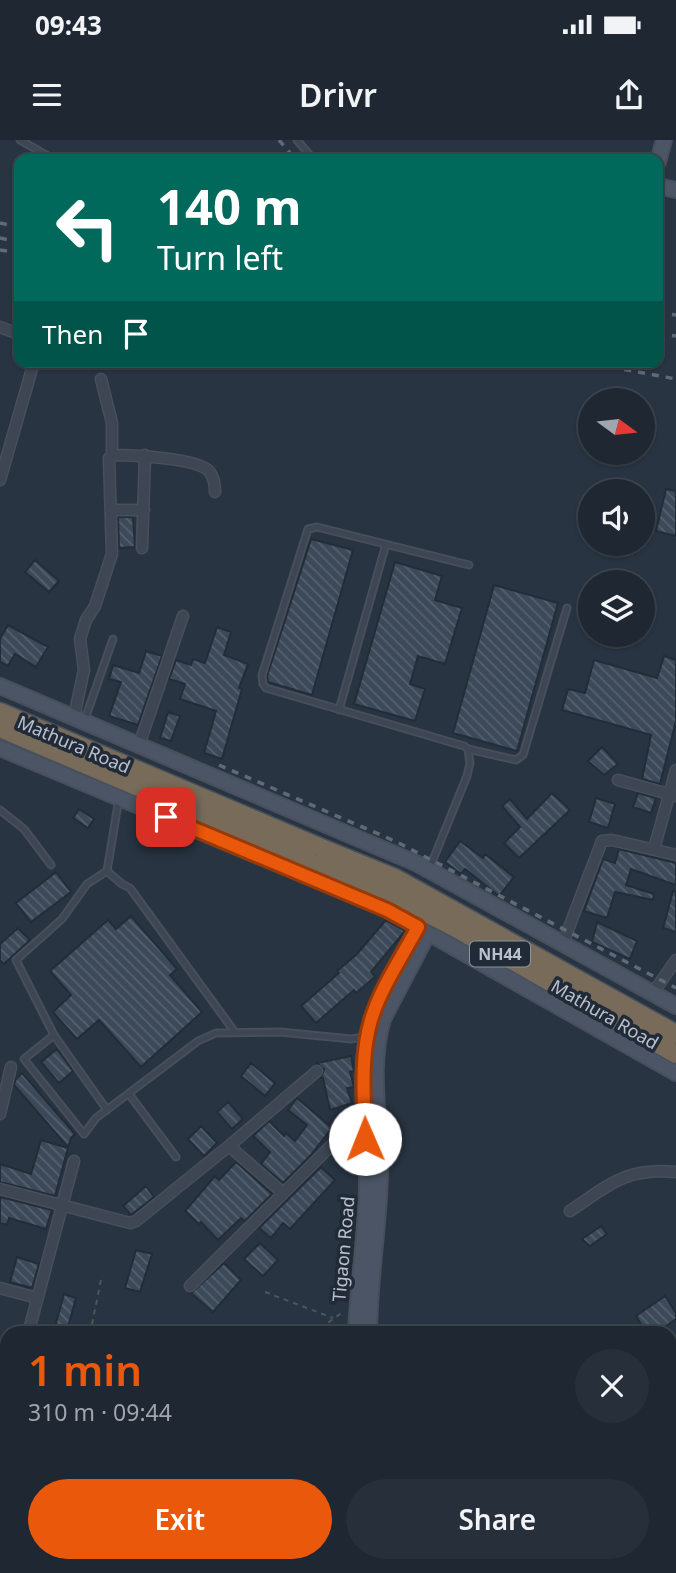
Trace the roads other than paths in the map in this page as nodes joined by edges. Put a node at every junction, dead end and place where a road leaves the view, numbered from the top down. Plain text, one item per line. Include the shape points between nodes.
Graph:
1 (20, 140) edge
2 (297, 140) edge
3 (44, 154) edge
4 (309, 154) edge
5 (32, 368) edge
6 (101, 379) dead end
7 (5, 446) edge
8 (112, 455) junction
9 (145, 456) junction
10 (0, 481) edge
11 (215, 492) dead end
12 (111, 510) junction
13 (144, 510) junction
14 (386, 544) junction
15 (142, 548) dead end
16 (468, 565) dead end
17 (567, 608) dead end
18 (183, 616) dead end
19 (113, 639) dead end
20 (0, 686) edge
21 (340, 710) junction
22 (0, 712) edge
23 (79, 720) junction
24 (0, 727) edge
25 (139, 745) junction
26 (0, 748) edge
27 (468, 749) junction
28 (676, 770) edge
29 (618, 780) dead end
30 (673, 795) edge
31 (119, 797) junction
32 (0, 810) edge
33 (654, 849) junction
34 (319, 855) junction
35 (676, 855) edge
36 (51, 865) dead end
37 (429, 869) junction
38 (107, 870) junction
39 (423, 930) junction
40 (563, 943) junction
41 (676, 960) edge
42 (653, 993) junction
43 (676, 1006) edge
44 (234, 1031) junction
45 (676, 1034) edge
46 (54, 1035) junction
47 (373, 1036) junction
48 (676, 1054) edge
49 (11, 1067) dead end
50 (317, 1071) dead end
51 (676, 1073) edge
52 (129, 1094) junction
53 (107, 1110) junction
54 (365, 1112) junction
55 (0, 1114) edge
56 (229, 1146) junction
57 (176, 1157) dead end
58 (74, 1161) dead end
59 (676, 1172) edge
60 (0, 1189) edge
61 (282, 1192) junction
62 (61, 1205) junction
63 (570, 1211) dead end
64 (190, 1286) dead end
65 (0, 1287) edge
66 (37, 1298) junction
67 (30, 1326) edge
68 (362, 1326) edge
69 (364, 1326) edge

1 - 3 lane
2 - 4 lane
5 - 7 street
6 - 8 street via 112,422
7 - 10 street
8 - 9 street
8 - 12 street
9 - 11 street via 208,469
9 - 13 street
12 - 13 street
12 - 23 street via 112,554 80,639 84,670
13 - 15 street
14 - 16 lane
14 - 21 lane
14 - 21 lane via 317,527 308,530 262,675 266,688
17 - 27 lane via 523,755 511,760
18 - 25 street
19 - 23 lane
20 - 23 main road
21 - 27 lane
22 - 34 highway, Mathura Road / NH44
23 - 25 main road
24 - 34 highway, Mathura Road / NH44
25 - 37 main road
26 - 31 main road
27 - 37 lane via 467,776
28 - 30 street
29 - 30 street
30 - 33 street
31 - 38 lane
31 - 39 main road via 387,910
32 - 36 lane via 24,829
33 - 35 street
33 - 40 street via 602,841
34 - 45 highway, Mathura Road / NH44, bridge via 395,878
34 - 48 highway, Mathura Road / NH44, bridge
37 - 40 main road
38 - 44 lane via 130,888
38 - 46 lane via 87,884 62,919 16,960
39 - 47 main road, Tigaon Road
39 - 51 main road
40 - 42 main road
41 - 42 street
42 - 43 main road
44 - 47 lane via 351,1039
44 - 52 lane via 198,1041
46 - 53 lane
46 - 53 lane via 24,1059 84,1134
47 - 54 main road, Tigaon Road
47 - 69 main road, Tigaon Road via 380,1174
49 - 55 street
50 - 56 street
52 - 53 lane
52 - 57 lane
54 - 61 street
54 - 68 main road, Tigaon Road via 367,1188 357,1305
56 - 61 street
56 - 62 street via 136,1221
58 - 62 street
59 - 63 street via 619,1178
60 - 62 street
61 - 64 street
62 - 66 street
65 - 66 street
66 - 67 street

